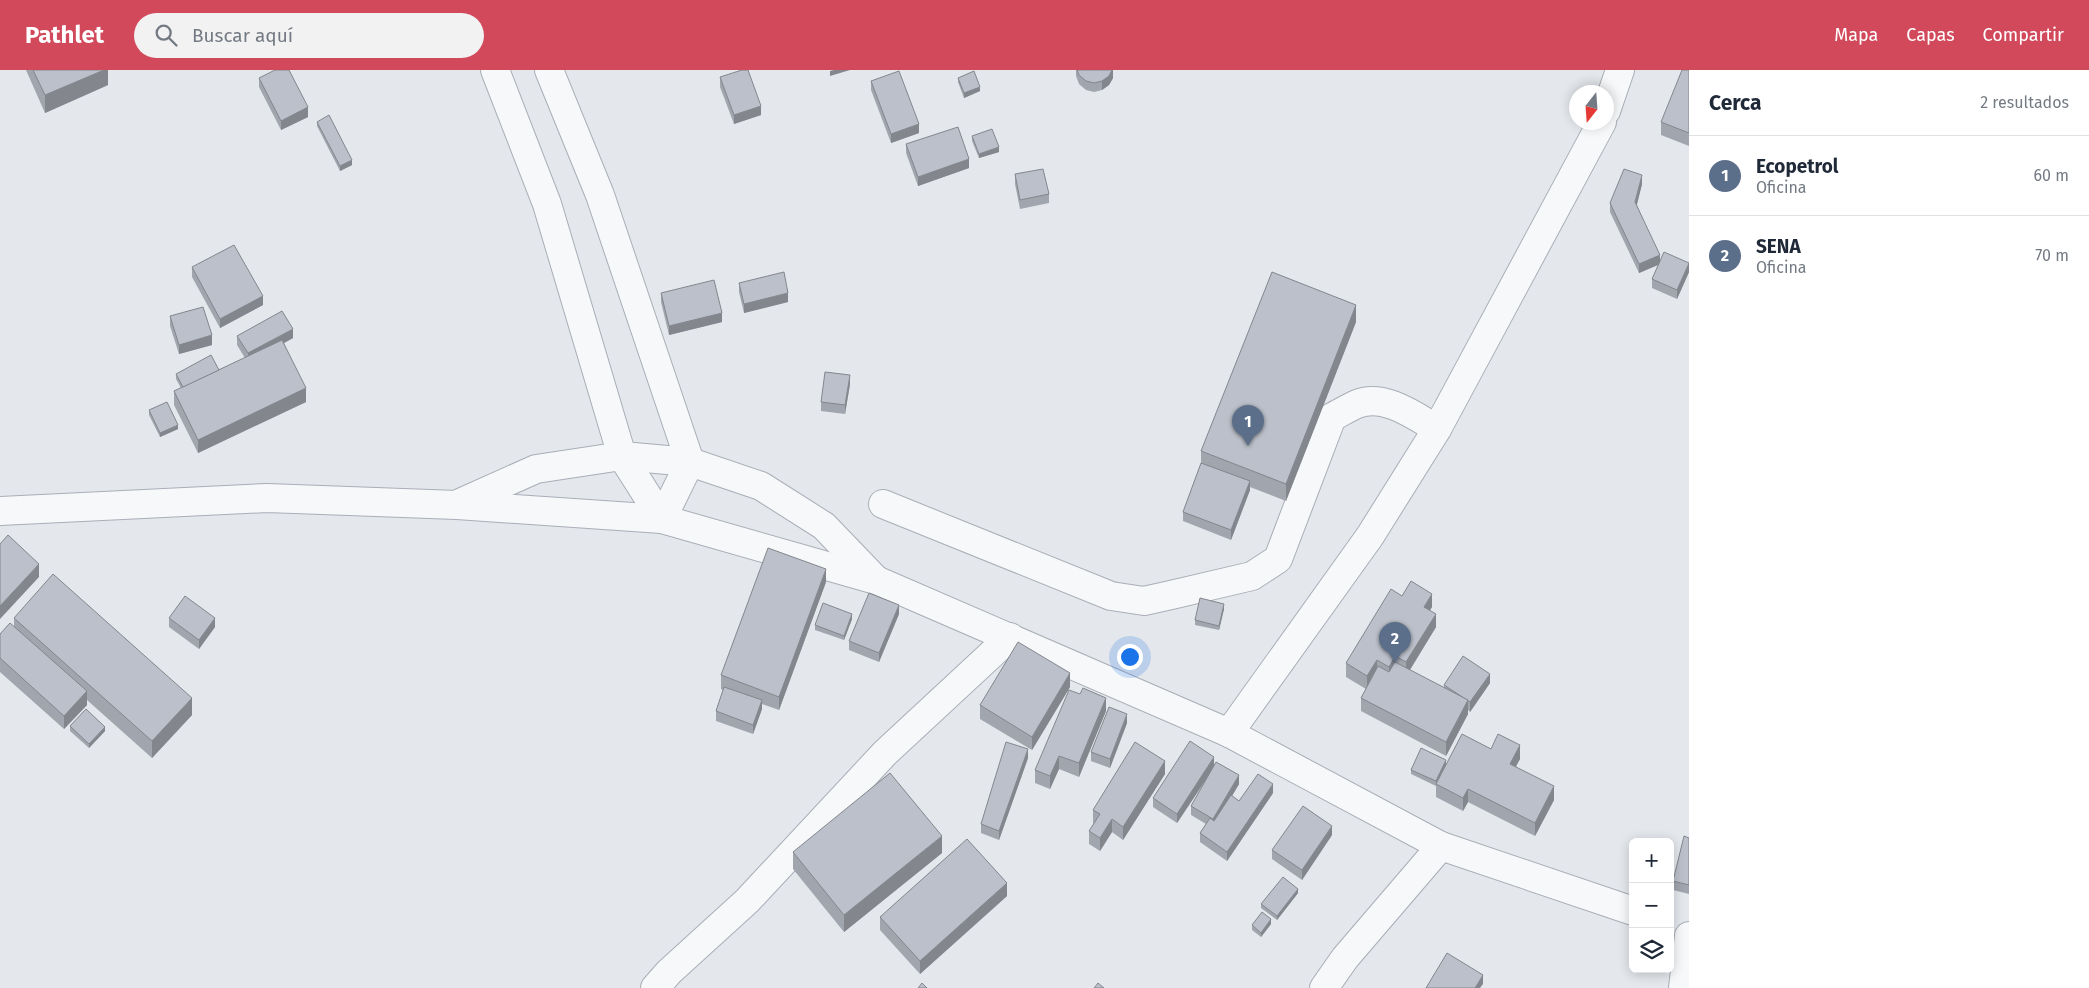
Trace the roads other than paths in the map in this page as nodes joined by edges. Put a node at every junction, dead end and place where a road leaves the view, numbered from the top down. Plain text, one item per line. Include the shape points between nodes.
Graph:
1 (495, 70) edge
2 (549, 70) edge
3 (1620, 70) edge
4 (1614, 88) edge
5 (1598, 130) edge
6 (1438, 429) junction
7 (622, 456) junction
8 (690, 462) junction
9 (882, 504) dead end
10 (457, 505) junction
11 (0, 511) edge
12 (662, 519) junction
13 (876, 580) junction
14 (1010, 637) junction
15 (1229, 733) junction
16 (1441, 846) junction
17 (1629, 910) edge
18 (1674, 925) edge
19 (1689, 930) edge
20 (1689, 936) edge
21 (655, 988) edge
22 (1324, 988) edge
23 (1684, 988) edge

1 - 7 street via 547,204
2 - 8 street via 600,195
3 - 4 street
5 - 6 street
6 - 9 street via 1408,412 1376,401 1358,404 1332,417 1278,559 1252,576 1144,601 1111,596
6 - 15 street via 1370,536
7 - 8 street
7 - 10 street via 536,469
7 - 12 street
8 - 12 street
8 - 13 street via 760,486 824,526
10 - 11 street via 267,498
10 - 12 street
12 - 13 street
13 - 14 street
14 - 15 street
14 - 21 street via 885,753 747,901
15 - 16 street
16 - 17 street
16 - 22 street via 1345,958
18 - 19 street
20 - 23 street

